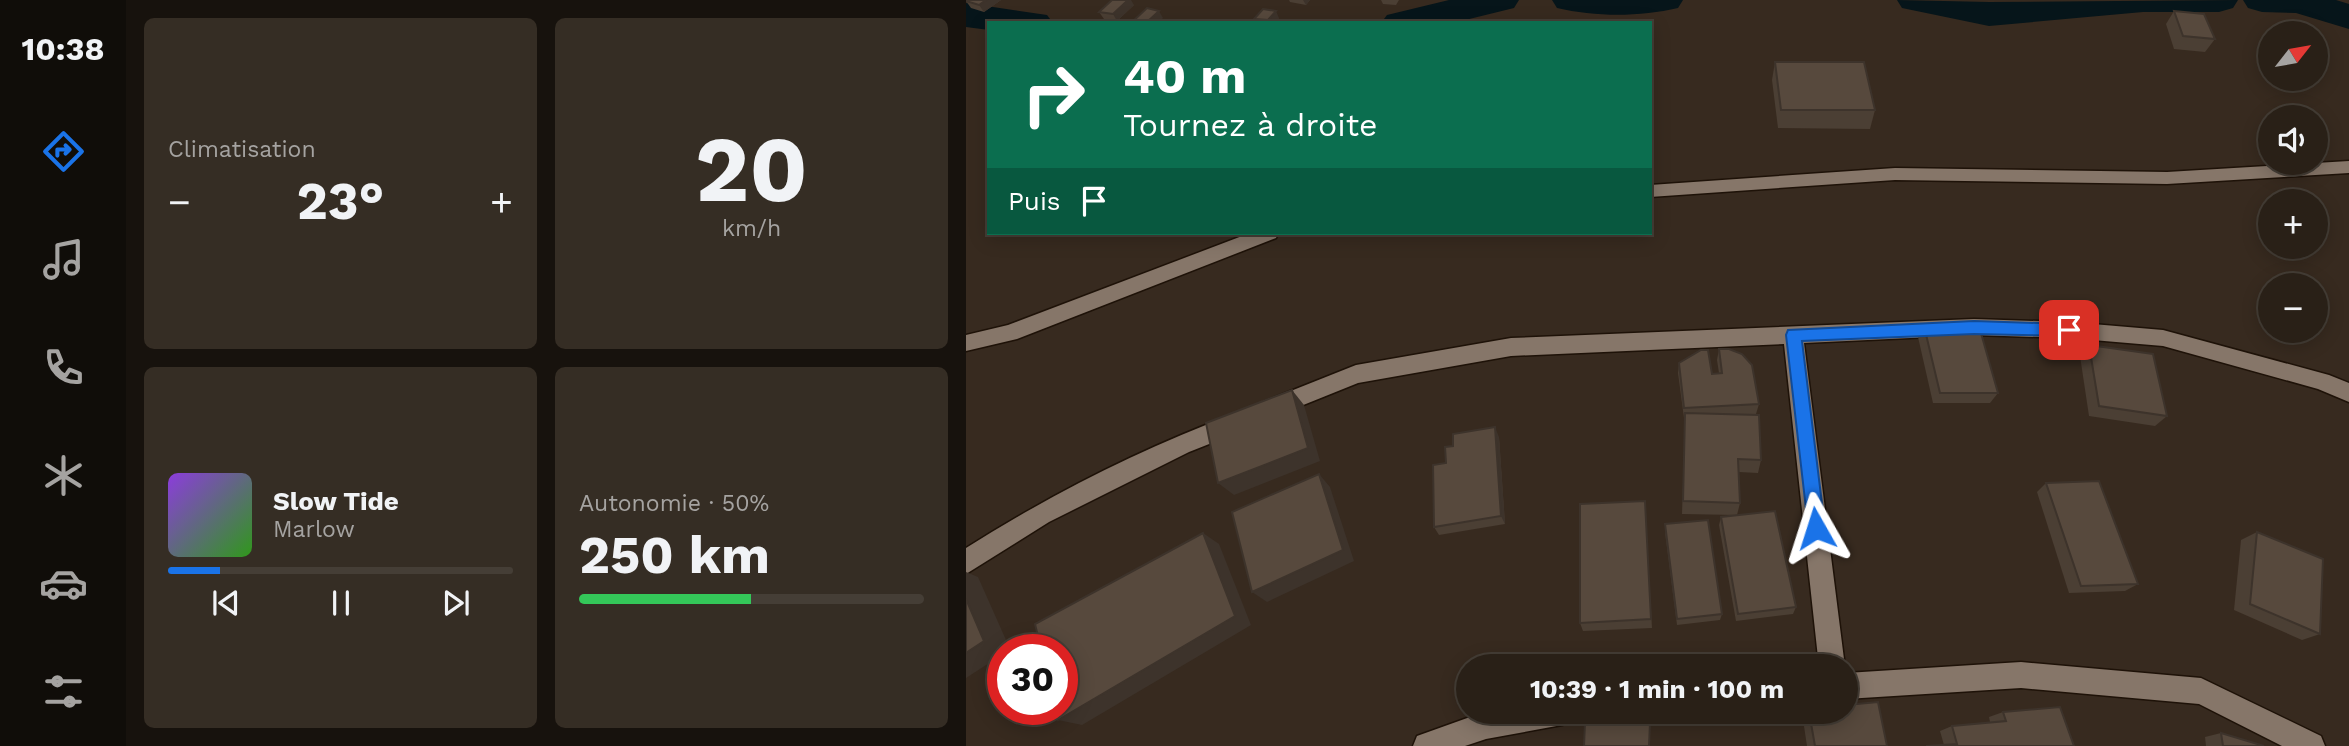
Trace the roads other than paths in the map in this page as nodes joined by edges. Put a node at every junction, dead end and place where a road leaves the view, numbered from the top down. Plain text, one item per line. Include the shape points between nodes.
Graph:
1 (2349, 167) edge
2 (1652, 191) edge
3 (1264, 235) edge
4 (1793, 335) junction
5 (966, 343) edge
6 (2349, 393) edge
7 (966, 562) edge
8 (1830, 654) edge
9 (1858, 685) edge
10 (1492, 724) edge
11 (1427, 746) edge
12 (2311, 746) edge

1 - 2 street via 2167,178 1895,174
3 - 5 street via 1010,334
4 - 6 street via 1974,327 2162,338 2322,381
4 - 7 street via 1511,348 1356,374 1181,445 1041,514
4 - 8 street
9 - 12 street via 2021,674 2201,691
10 - 11 street

